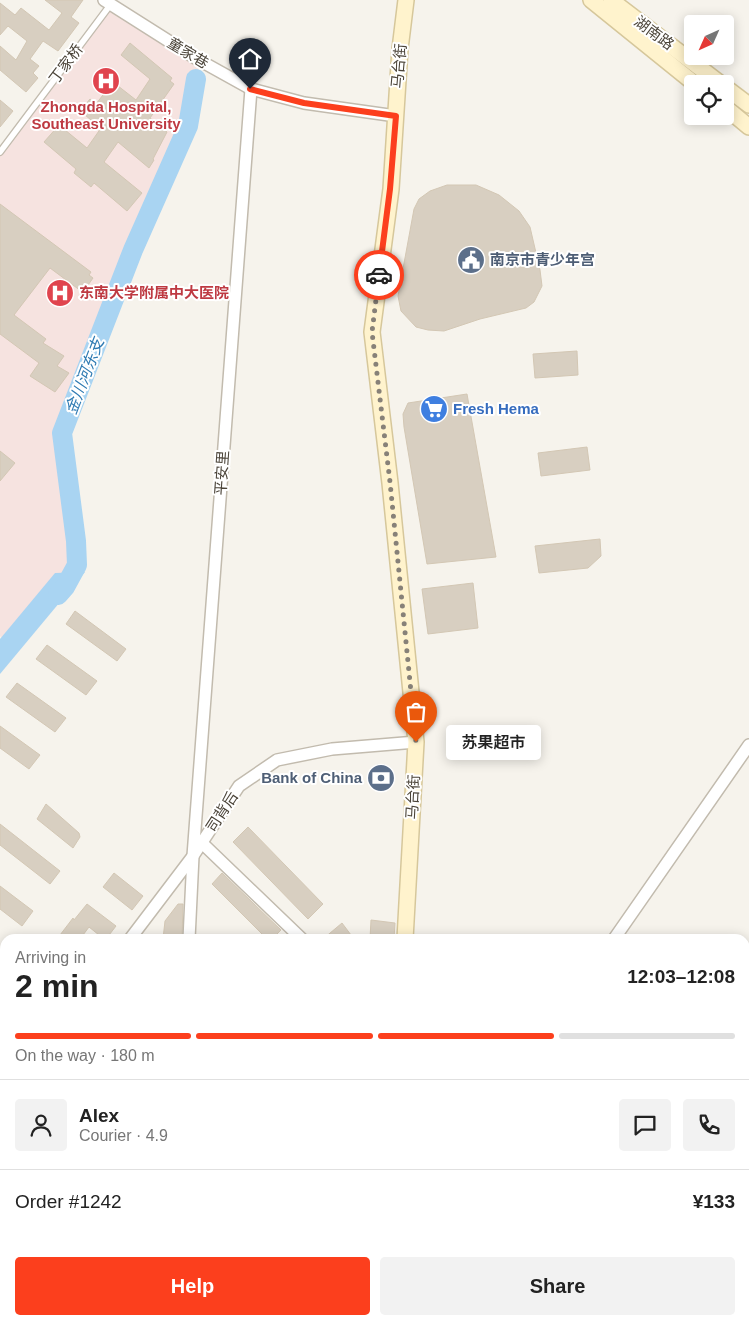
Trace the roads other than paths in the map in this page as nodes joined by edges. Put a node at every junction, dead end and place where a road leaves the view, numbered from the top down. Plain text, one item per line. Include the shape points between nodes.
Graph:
1 (406, 0) edge
2 (591, 0) edge
3 (611, 0) edge
4 (109, 1) edge
5 (684, 75) edge
6 (709, 75) edge
7 (250, 89) junction
8 (734, 94) edge
9 (749, 106) edge
10 (734, 115) edge
11 (396, 116) junction
12 (749, 127) edge
13 (0, 152) edge
14 (416, 742) junction
15 (749, 746) edge
16 (202, 843) junction
17 (193, 856) junction
18 (134, 934) edge
19 (189, 934) edge
20 (297, 934) edge
21 (405, 934) edge
22 (617, 934) edge

1 - 11 street, 马台街
2 - 5 street, 湖南路
3 - 6 street, 湖南路
4 - 7 street, 童家巷 via 197,59
4 - 13 lane, 丁家桥
7 - 11 street, 童家巷 via 304,103
7 - 17 street, 平安里
8 - 9 street
10 - 12 street
11 - 14 street, 马台街 via 372,332
14 - 16 street, 司背后 via 332,749 277,760 239,786
14 - 21 street, 马台街
15 - 22 street
16 - 17 street, 司背后
16 - 20 street
17 - 18 street, 司背后
17 - 19 street, 平安里

